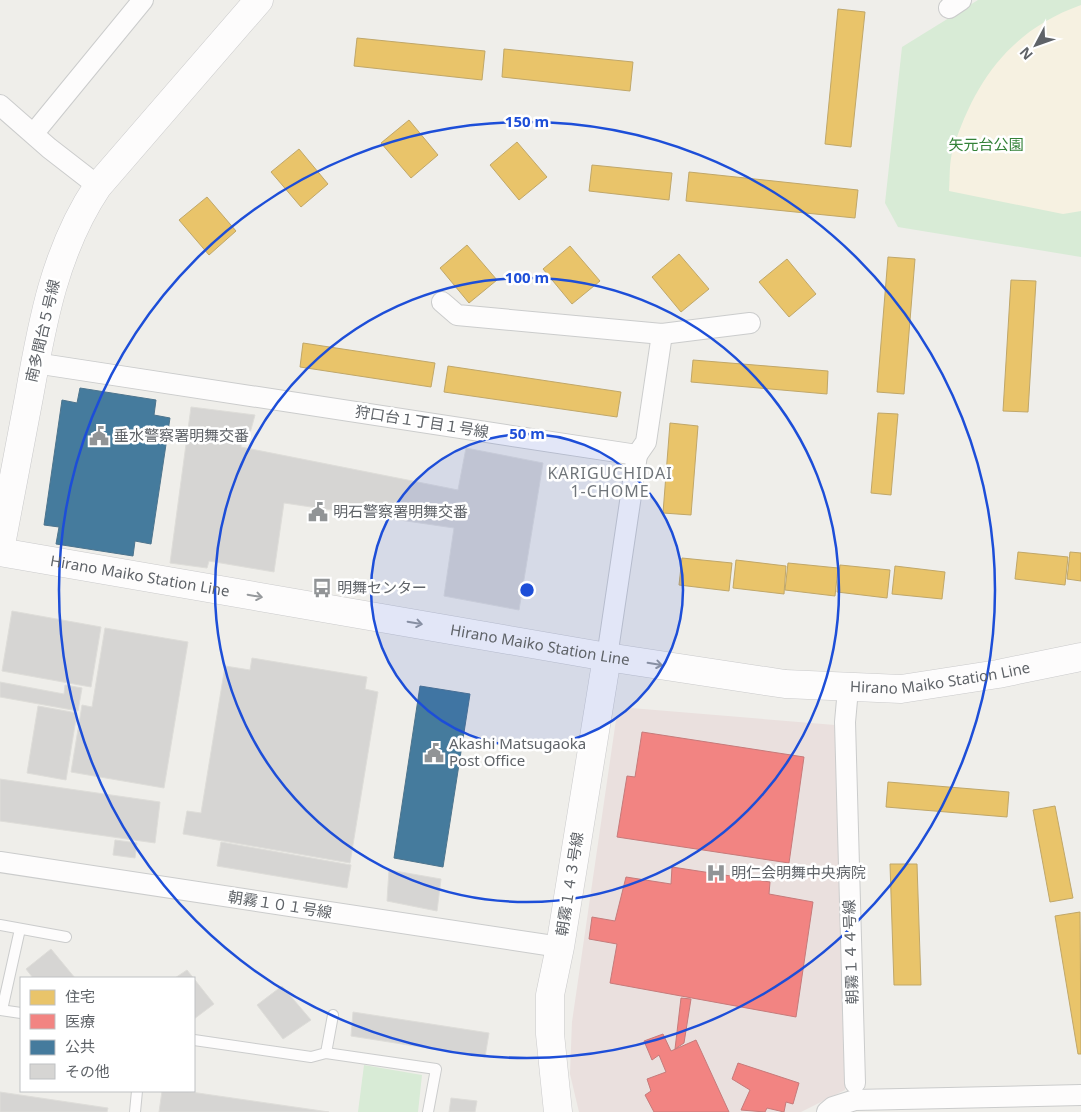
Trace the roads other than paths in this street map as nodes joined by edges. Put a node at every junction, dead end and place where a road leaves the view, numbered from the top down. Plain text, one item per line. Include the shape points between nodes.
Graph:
1 (143, 0) edge
2 (259, 0) edge
3 (0, 105) edge
4 (34, 133) junction
5 (98, 186) junction
6 (442, 302) dead end
7 (750, 323) dead end
8 (662, 334) junction
9 (35, 363) junction
10 (637, 455) junction
11 (0, 551) edge
12 (0, 571) edge
13 (1081, 657) edge
14 (605, 665) junction
15 (1081, 672) edge
16 (847, 700) junction
17 (0, 862) edge
18 (0, 925) edge
19 (20, 929) junction
20 (66, 937) dead end
21 (560, 948) junction
22 (1, 1010) edge
23 (20, 1013) edge
24 (333, 1015) dead end
25 (195, 1040) edge
26 (326, 1053) junction
27 (855, 1083) dead end
28 (137, 1092) edge
29 (1081, 1095) edge
30 (134, 1112) edge
31 (428, 1112) edge
32 (558, 1112) edge
33 (827, 1112) edge

1 - 4 street
2 - 5 main road, 南多聞台５号線
3 - 4 street
4 - 5 street
5 - 9 main road, 南多聞台５号線 via 80,212 62,255 45,310
6 - 8 street via 457,315
7 - 8 street
8 - 10 street via 646,442
9 - 10 street, 狩口台１丁目１号線
9 - 11 main road, 南多聞台５号線
10 - 14 street
11 -> 14 main road, Hirano Maiko Station Line
12 - 14 main road, Hirano Maiko Station Line
14 -> 13 main road, Hirano Maiko Station Line via 785,684 901,689
14 - 16 main road, Hirano Maiko Station Line via 664,684
14 - 21 main road, 朝霧１４３号線
15 - 16 main road, Hirano Maiko Station Line via 923,699
16 - 27 street, 朝霧１４４号線
17 - 21 street, 朝霧１０１号線
18 - 19 lane
19 - 20 lane
19 - 22 lane
21 - 32 main road, 朝霧１４３号線 via 550,995 550,1034
22 - 23 lane
24 - 26 lane
25 - 26 lane via 311,1057
26 - 31 lane via 436,1069
28 - 30 lane
29 - 33 street via 855,1100

